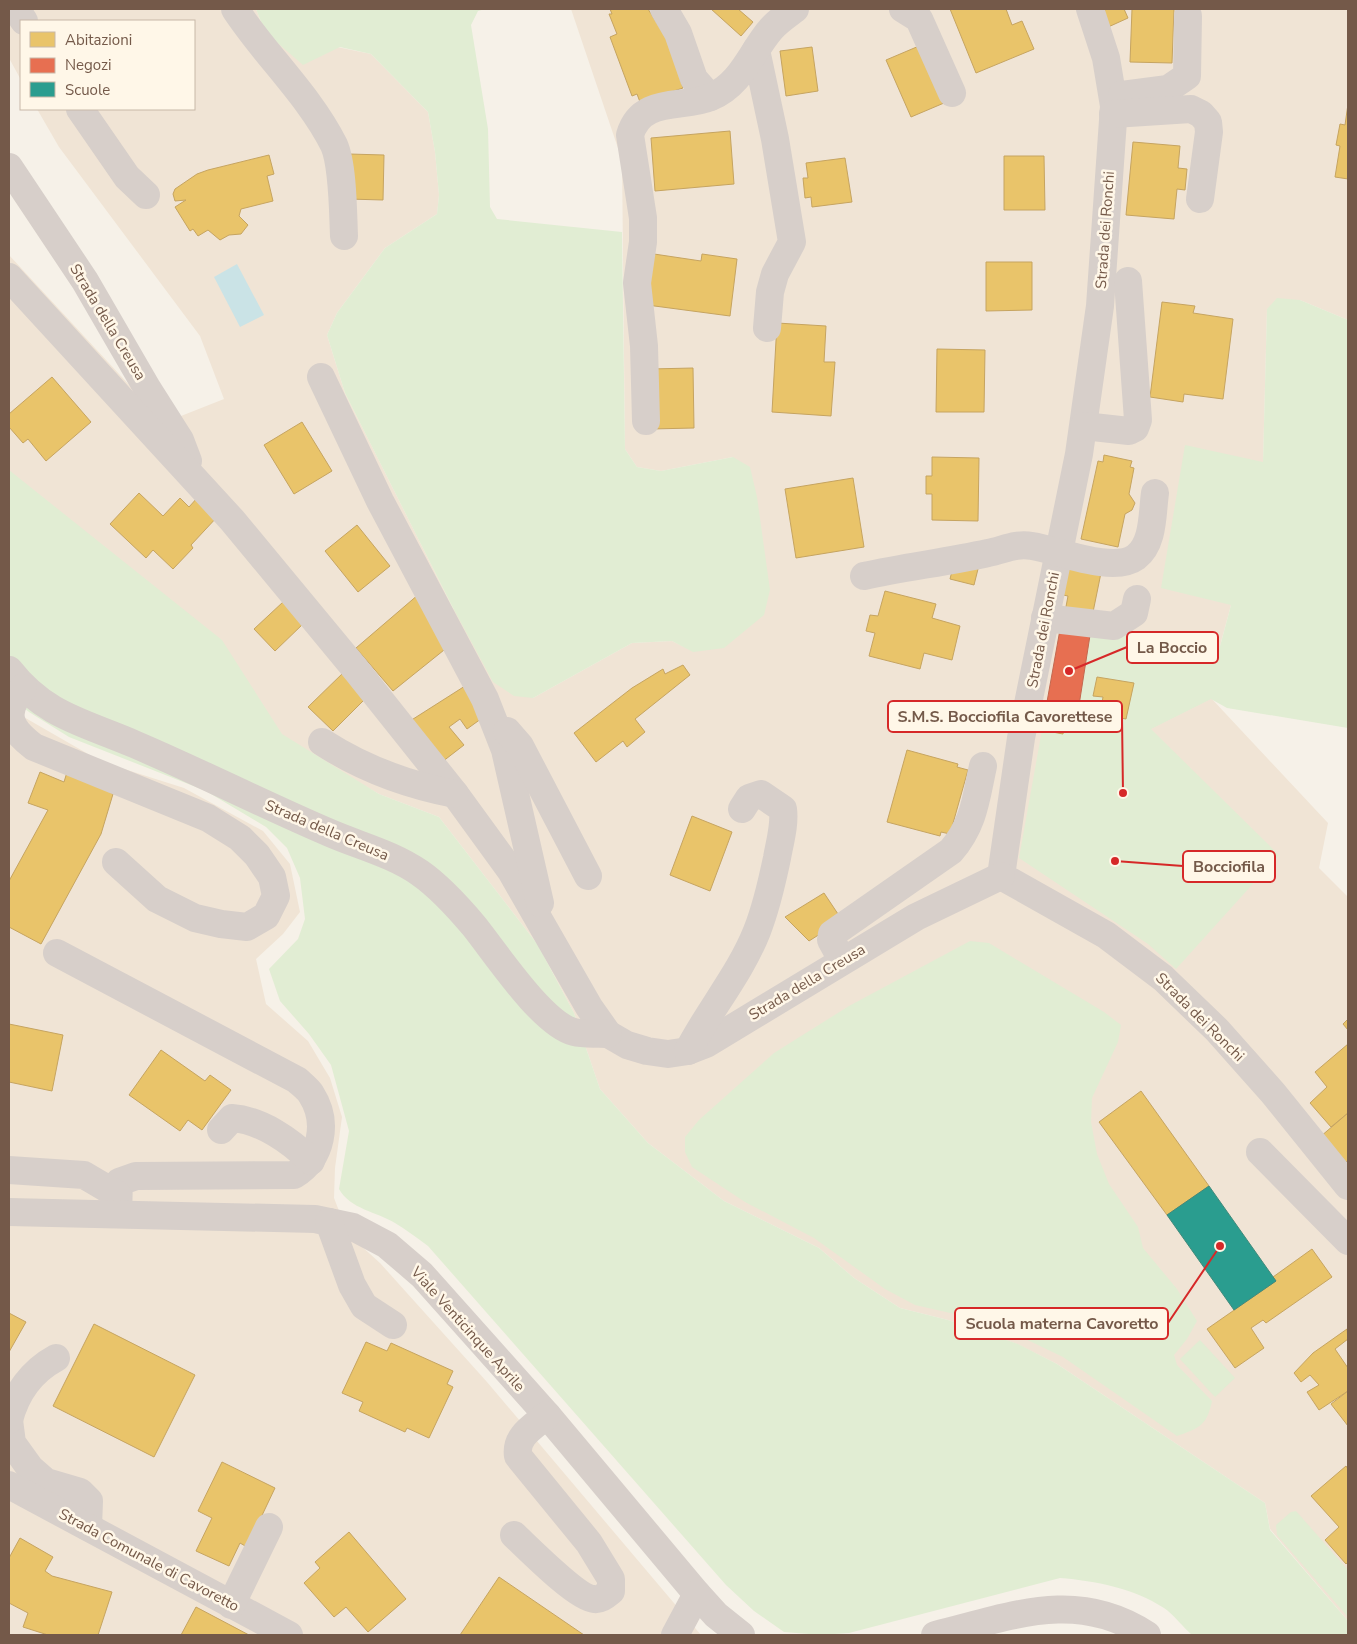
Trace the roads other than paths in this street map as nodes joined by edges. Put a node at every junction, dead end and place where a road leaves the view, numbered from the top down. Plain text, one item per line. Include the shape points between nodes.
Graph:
1 (16, 9) edge
2 (235, 9) edge
3 (664, 9) edge
4 (795, 9) edge
5 (903, 9) edge
6 (1090, 9) edge
7 (1188, 16) dead end
8 (23, 20) edge
9 (756, 50) junction
10 (952, 93) dead end
11 (710, 98) junction
12 (1113, 105) junction
13 (81, 110) edge
14 (9, 167) edge
15 (146, 195) dead end
16 (1200, 198) dead end
17 (344, 236) dead end
18 (9, 277) edge
19 (1128, 281) dead end
20 (767, 328) dead end
21 (321, 377) dead end
22 (646, 421) dead end
23 (1084, 426) junction
24 (197, 483) junction
25 (1155, 493) dead end
26 (1058, 554) junction
27 (864, 576) dead end
28 (1137, 599) dead end
29 (1045, 618) junction
30 (16, 679) edge
31 (497, 728) junction
32 (322, 742) dead end
33 (982, 766) dead end
34 (455, 794) junction
35 (742, 809) dead end
36 (116, 862) dead end
37 (588, 876) dead end
38 (1001, 876) junction
39 (548, 936) junction
40 (57, 953) dead end
41 (842, 960) junction
42 (608, 1034) junction
43 (688, 1051) junction
44 (221, 1130) dead end
45 (1260, 1152) dead end
46 (311, 1161) junction
47 (9, 1170) edge
48 (1348, 1186) edge
49 (118, 1205) junction
50 (9, 1212) edge
51 (329, 1222) junction
52 (1348, 1242) edge
53 (393, 1325) dead end
54 (56, 1358) dead end
55 (547, 1415) junction
56 (9, 1420) edge
57 (9, 1485) edge
58 (270, 1526) dead end
59 (88, 1527) junction
60 (514, 1535) dead end
61 (697, 1594) junction
62 (232, 1605) junction
63 (289, 1635) edge
64 (676, 1635) edge
65 (741, 1635) edge
66 (935, 1635) edge
67 (1147, 1635) edge

1 - 8 street
2 - 17 street via 305,101 334,146 342,189
3 - 11 street via 678,33 694,79
4 - 9 street via 772,28
5 - 10 street via 919,19
6 - 12 street, Strada dei Ronchi via 1104,51
7 - 12 street via 1187,76 1168,89
9 - 11 street via 739,76
9 - 20 street via 792,242 772,283
11 - 22 street via 675,103 643,113 633,124 630,135 643,218 637,283 644,346
12 - 16 street via 1191,109 1208,122
12 - 23 street, Strada dei Ronchi via 1100,306
13 - 15 street via 127,177
14 - 24 street, Strada della Creusa via 85,281 180,440
18 - 24 street, Strada della Creusa
19 - 23 street via 1138,420 1129,432
21 - 31 street, Strada della Creusa via 380,501 485,699
23 - 26 street, Strada dei Ronchi
24 - 34 street, Strada della Creusa via 263,558
25 - 26 street via 1149,538 1134,558 1111,563
26 - 27 street via 1017,544 988,553
26 - 29 street, Strada dei Ronchi
28 - 29 street via 1134,612 1114,626
29 - 38 street, Strada dei Ronchi via 1021,738
30 - 36 street via 10,720 20,736 34,747 208,818 257,855 272,877 276,896 266,916 247,927 221,924 195,918 158,899
30 - 42 street, Strada della Creusa via 38,701 70,718 330,833 393,857 445,895 474,926 510,975 554,1019 574,1032
31 - 37 street via 506,729 520,746
31 - 39 street, Strada della Creusa via 505,750
32 - 34 street via 361,764 419,786
33 - 41 street via 970,824 961,840 952,851 832,934
34 - 39 street, Strada della Creusa via 511,871
35 - 43 street via 749,798 761,794 783,809 776,864 757,932
38 - 41 street, Strada della Creusa via 916,917
38 - 48 street, Strada dei Ronchi via 1106,935 1163,978 1217,1030
39 - 42 street, Strada della Creusa via 589,1008
40 - 46 street via 297,1080 311,1093 320,1119 321,1142
41 - 43 street, Strada della Creusa via 706,1044
42 - 43 street, Strada della Creusa via 646,1051 668,1054
44 - 46 street via 232,1118 243,1118 278,1135
45 - 52 street
46 - 49 street via 294,1175 279,1177 136,1176 119,1182
47 - 49 street via 84,1174
49 - 50 street, Viale Venticinque Aprile
49 - 51 street, Viale Venticinque Aprile
51 - 53 street via 352,1285 364,1306
51 - 55 street, Viale Venticinque Aprile via 353,1227 387,1245 422,1274
54 - 56 street via 30,1379 13,1403
55 - 60 street via 520,1438 516,1446 518,1456 590,1543 611,1579 611,1591 603,1598 593,1600
55 - 61 street, Viale Venticinque Aprile
56 - 59 street via 12,1443 30,1468 46,1482 80,1492 89,1501
57 - 59 street, Strada Comunale di Cavoretto
58 - 62 street
59 - 62 street, Strada Comunale di Cavoretto
61 - 64 street
61 - 65 street, Viale Venticinque Aprile
62 - 63 street, Strada Comunale di Cavoretto
66 - 67 street via 1032,1612 1068,1608 1099,1612 1130,1624

